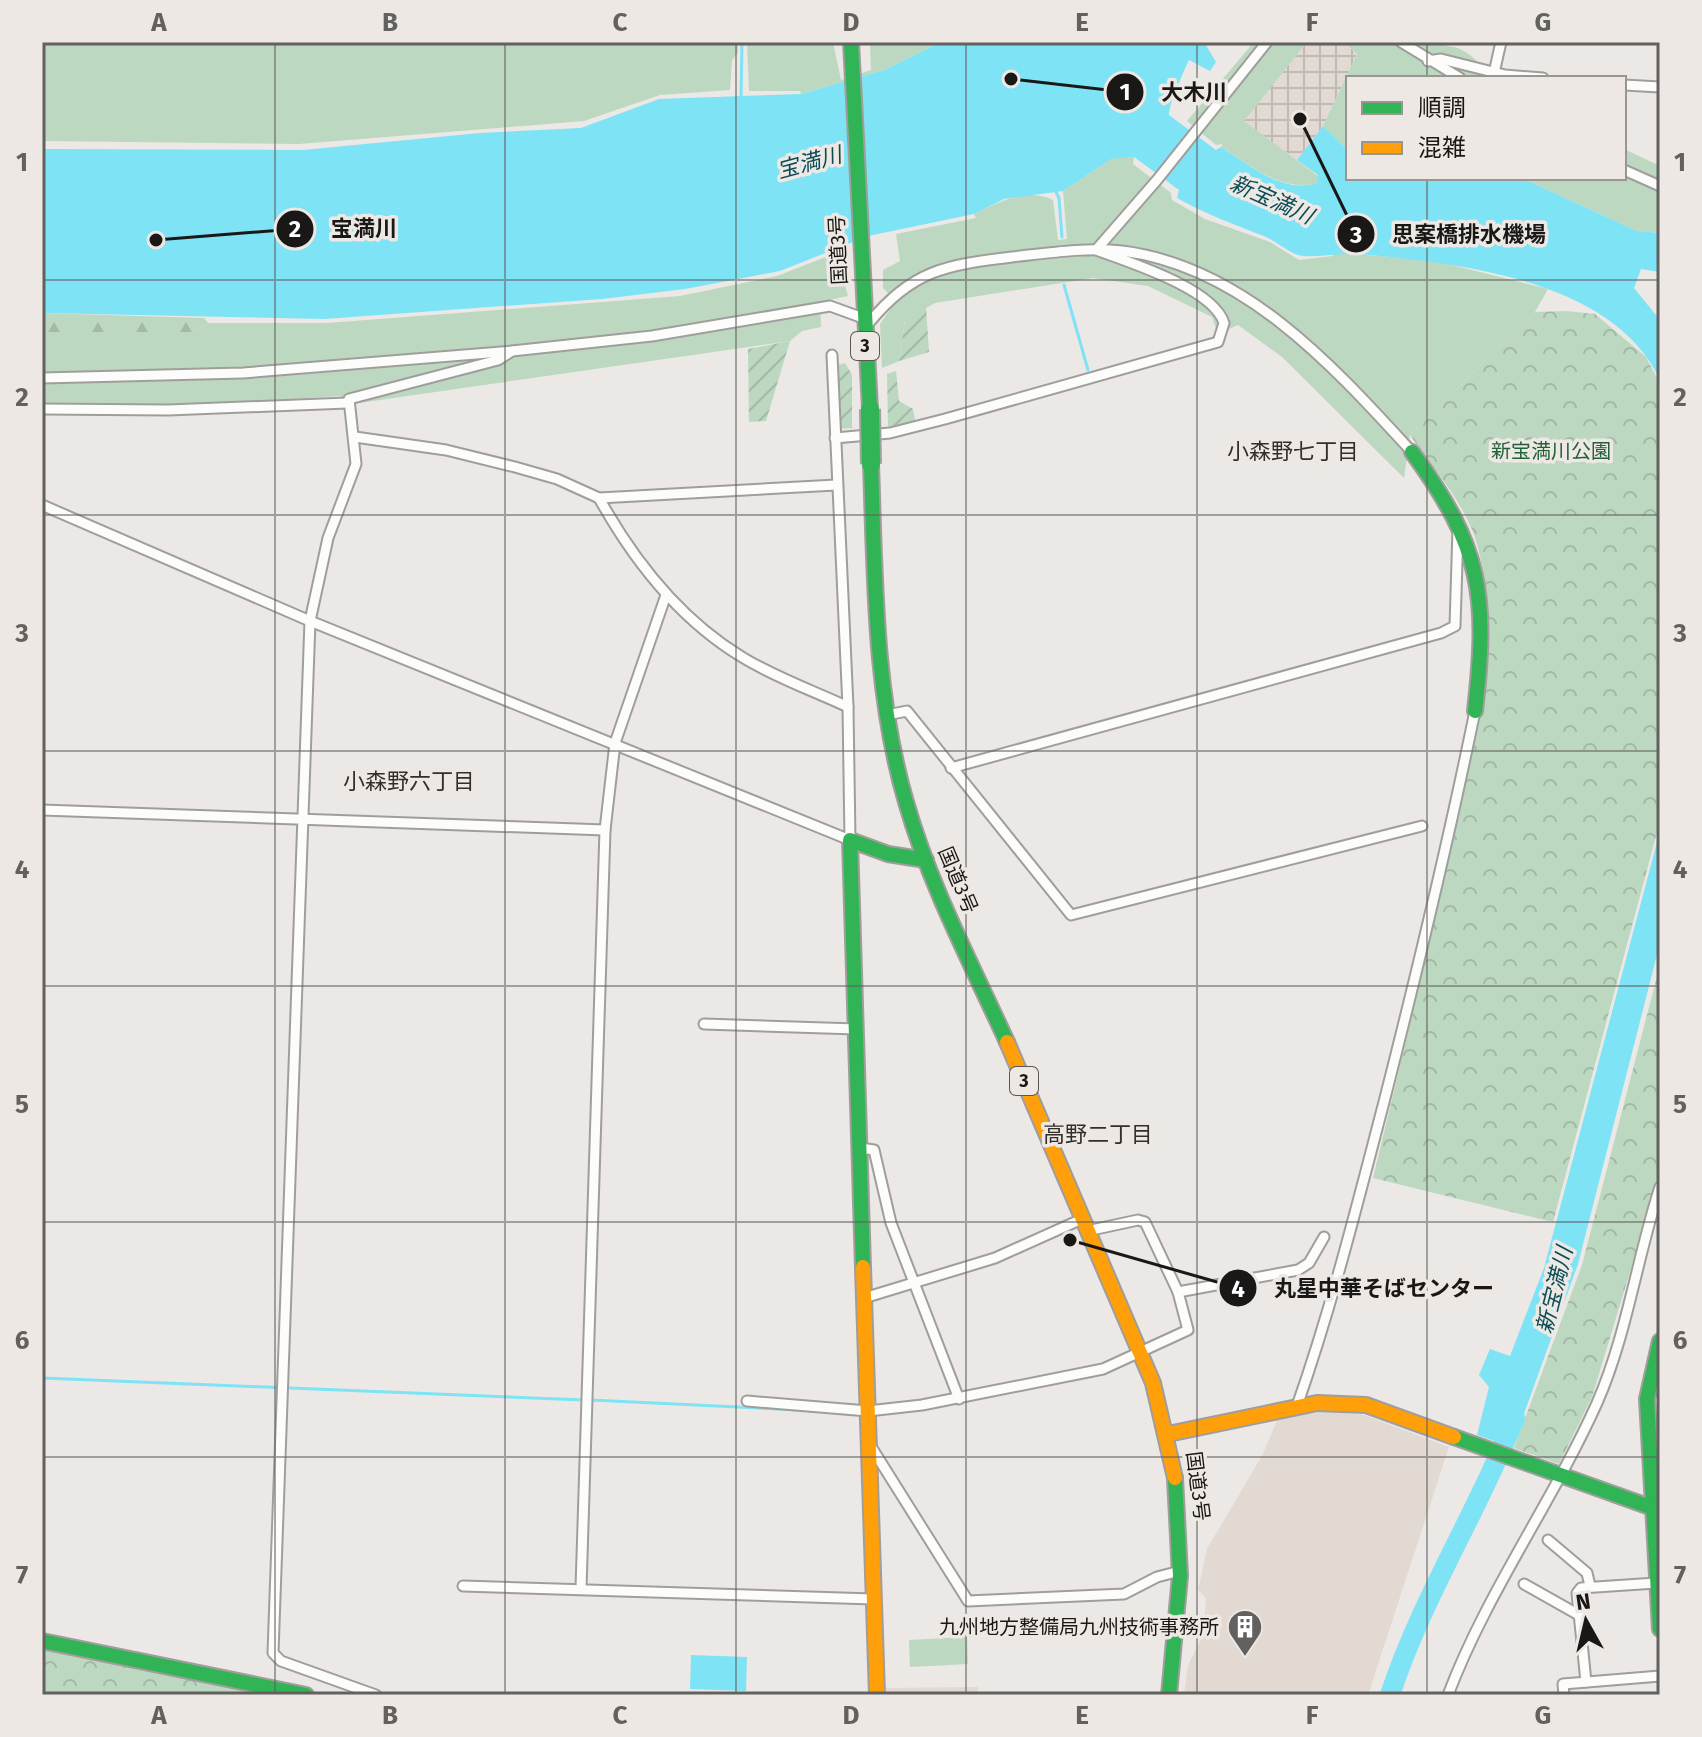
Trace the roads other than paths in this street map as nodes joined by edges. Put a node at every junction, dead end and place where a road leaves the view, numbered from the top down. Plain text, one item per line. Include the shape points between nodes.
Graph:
1 (851, 42) edge
2 (1267, 42) edge
3 (1401, 42) edge
4 (1501, 42) edge
5 (1428, 61) junction
6 (1494, 73) junction
7 (1456, 76) edge
8 (1523, 76) edge
9 (1626, 85) edge
10 (1660, 87) edge
11 (1626, 171) edge
12 (1660, 186) edge
13 (1096, 250) junction
14 (864, 324) junction
15 (512, 351) junction
16 (832, 355) dead end
17 (42, 378) edge
18 (347, 403) junction
19 (42, 409) edge
20 (355, 437) junction
21 (835, 438) junction
22 (1412, 452) joint
23 (836, 485) junction
24 (599, 498) junction
25 (42, 505) edge
26 (1459, 517) junction
27 (666, 595) junction
28 (310, 621) junction
29 (848, 707) junction
30 (1475, 711) joint
31 (887, 715) junction
32 (615, 743) junction
33 (951, 768) junction
34 (42, 810) edge
35 (301, 821) junction
36 (1422, 826) dead end
37 (605, 830) junction
38 (850, 840) junction
39 (926, 860) junction
40 (704, 1024) dead end
41 (857, 1029) junction
42 (860, 1148) junction
43 (1660, 1187) edge
44 (1085, 1225) junction
45 (1324, 1237) dead end
46 (913, 1284) junction
47 (1178, 1292) junction
48 (864, 1298) junction
49 (1660, 1341) edge
50 (1140, 1352) junction
51 (959, 1399) junction
52 (747, 1401) dead end
53 (1297, 1406) junction
54 (868, 1411) junction
55 (1168, 1434) junction
56 (870, 1445) junction
57 (1563, 1475) junction
58 (1650, 1507) junction
59 (1548, 1540) dead end
60 (1657, 1555) edge
61 (1183, 1570) junction
62 (1656, 1583) junction
63 (1524, 1584) dead end
64 (463, 1586) dead end
65 (1590, 1586) junction
66 (581, 1588) junction
67 (873, 1599) junction
68 (1579, 1615) junction
69 (1660, 1629) edge
70 (42, 1641) edge
71 (1660, 1676) edge
72 (1586, 1682) junction
73 (306, 1695) edge
74 (376, 1695) edge
75 (877, 1695) edge
76 (1169, 1695) edge
77 (1448, 1695) edge
78 (1564, 1695) edge

1 - 14 main road, 国道3号 / 3
2 - 13 street
3 - 5 street
4 - 6 street
5 - 6 street via 1441,59
5 - 7 street
6 - 8 street
9 - 10 street
11 - 12 street
13 - 14 street via 934,271 891,296
13 - 21 street via 1171,279 1216,308 1224,323 1218,342 890,433
13 - 22 street via 1162,258 1216,281 1312,348
14 - 15 street via 830,306 652,336
14 - 31 main road, 国道3号 / 3, bridge via 877,644
15 - 17 street via 243,373
15 - 18 street via 498,360
16 - 21 street
18 - 19 street
18 - 20 street
20 - 24 street via 515,467
20 - 28 street via 356,464 328,538
21 - 23 street
22 - 26 main road
23 - 24 street
23 - 29 street
24 - 27 street
25 - 28 street
26 - 30 main road via 1480,585 1483,631
26 - 33 street via 1455,626 1407,644
27 - 29 street via 742,657
27 - 32 street
28 - 32 street
28 - 35 street
29 - 38 street
30 - 53 street via 1456,815 1387,1088 1327,1321
31 - 33 street via 907,711
31 - 39 main road, 国道3号 / 3 via 905,800
32 - 37 street
32 - 38 street
33 - 36 street via 1071,915
34 - 35 street
35 - 37 street
35 - 74 street via 273,1653 281,1661
37 - 66 street
38 - 39 main road
38 - 41 main road
39 - 44 main road, 国道3号 / 3
40 - 41 street
41 - 42 main road
42 - 46 street via 874,1150 891,1223
42 - 48 main road
43 - 57 street via 1599,1398
44 - 46 street
44 - 47 street via 1145,1222
44 - 50 main road, 国道3号 / 3
45 - 47 street via 1309,1263 1298,1270
46 - 48 street
46 - 51 street
47 - 50 street via 1188,1330
48 - 54 main road
49 - 58 main road via 1647,1399
50 - 51 street via 1103,1369
50 - 55 main road, 国道3号 / 3
51 - 54 street
52 - 54 street
53 - 55 main road
53 - 57 main road via 1366,1405
54 - 56 main road
55 - 61 main road, 国道3号 / 3 via 1181,1515
56 - 61 street via 968,1601 1124,1594
56 - 67 main road
57 - 58 main road
57 - 77 street via 1485,1613
58 - 60 main road
59 - 65 street via 1587,1573
60 - 62 main road
61 - 76 main road, 国道3号 / 3
62 - 65 street
62 - 69 main road
63 - 68 street
64 - 66 street
65 - 68 street via 1577,1593
66 - 67 street
67 - 75 main road
68 - 72 street
70 - 73 main road
71 - 72 street
72 - 78 street via 1563,1684

